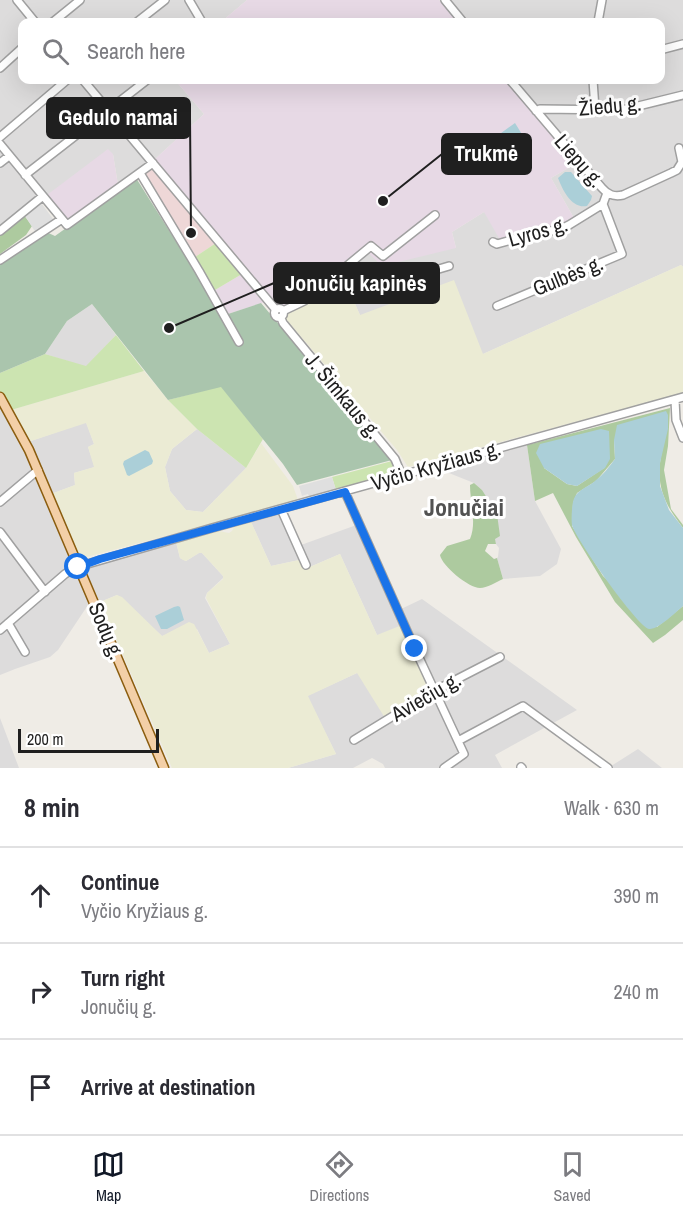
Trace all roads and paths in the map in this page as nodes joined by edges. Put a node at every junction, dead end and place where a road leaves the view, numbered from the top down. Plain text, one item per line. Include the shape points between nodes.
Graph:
1 (17, 0) edge
2 (80, 0) edge
3 (165, 0) edge
4 (189, 0) edge
5 (445, 0) edge
6 (602, 0) edge
7 (32, 18) edge
8 (58, 18) edge
9 (142, 18) edge
10 (200, 18) edge
11 (461, 18) edge
12 (599, 18) edge
13 (683, 44) edge
14 (665, 49) edge
15 (18, 52) edge
16 (0, 68) edge
17 (63, 84) edge
18 (86, 84) edge
19 (142, 84) edge
20 (513, 84) edge
21 (593, 84) edge
22 (683, 95) edge
23 (595, 109) junction
24 (108, 110) junction
25 (536, 111) junction
26 (0, 137) edge
27 (0, 144) edge
28 (679, 148) dead end
29 (9, 156) junction
30 (0, 163) edge
31 (153, 163) junction
32 (140, 172) junction
33 (25, 175) junction
34 (607, 193) junction
35 (43, 196) junction
36 (603, 204) junction
37 (435, 215) dead end
38 (65, 222) junction
39 (0, 231) edge
40 (493, 242) dead end
41 (0, 260) edge
42 (449, 266) dead end
43 (336, 275) junction
44 (497, 306) dead end
45 (280, 313) junction
46 (239, 342) dead end
47 (0, 397) edge
48 (683, 398) edge
49 (675, 400) junction
50 (4, 411) edge
51 (683, 438) edge
52 (38, 470) junction
53 (402, 476) junction
54 (345, 492) junction
55 (0, 502) edge
56 (281, 509) junction
57 (0, 532) edge
58 (306, 565) dead end
59 (78, 567) junction
60 (45, 592) junction
61 (8, 623) junction
62 (0, 630) edge
63 (24, 652) dead end
64 (500, 657) dead end
65 (434, 692) junction
66 (354, 740) dead end
67 (458, 741) junction
68 (605, 766) edge
69 (164, 768) edge
70 (444, 768) edge
71 (594, 768) edge

1 - 7 street
2 - 8 street
3 - 9 street
4 - 10 street
5 - 11 street
6 - 12 street
13 - 14 street
15 - 16 street
17 - 26 street
18 - 24 street, J. Šimkaus g.
19 - 24 street
20 - 25 street, Liepų g.
21 - 23 street
22 - 23 street, Žiedų g. via 622,110
23 - 25 street, Žiedų g.
24 - 31 street, J. Šimkaus g.
24 - 33 street
25 - 34 street, Liepų g.
27 - 29 street
28 - 34 street, Liepų g. via 682,162 677,170 623,195
29 - 30 street
29 - 33 street
31 - 32 street
31 - 45 street, J. Šimkaus g.
32 - 38 street
32 - 46 street
33 - 35 street
34 - 36 street
35 - 38 street
35 - 39 street
36 - 40 street, Lyros g. via 561,229
36 - 44 street, Gulbės g. via 622,254
37 - 43 street via 383,256 371,246
38 - 41 street
42 - 43 street via 355,294
43 - 45 street
45 - 53 street, J. Šimkaus g. via 283,322 395,459
47 - 50 main road, Sodų g.
48 - 49 street, Vyčio Kryžiaus g.
49 - 51 street via 676,420
49 - 53 street, Vyčio Kryžiaus g.
50 - 52 main road, Sodų g. via 26,442
52 - 55 street
52 - 59 main road, Sodų g.
53 - 54 street, Vyčio Kryžiaus g.
54 - 56 street, Vyčio Kryžiaus g.
54 - 65 street
56 - 58 street
56 - 59 street, Vyčio Kryžiaus g.
57 - 60 street
59 - 60 street, Vyčio Kryžiaus g.
59 - 69 main road, Sodų g.
60 - 61 street, Vyčio Kryžiaus g.
61 - 62 street, Vyčio Kryžiaus g.
61 - 63 street
64 - 65 street, Aviečių g.
65 - 66 street, Aviečių g.
65 - 67 street
67 - 68 street via 522,706
67 - 70 street via 464,754
68 - 71 street

